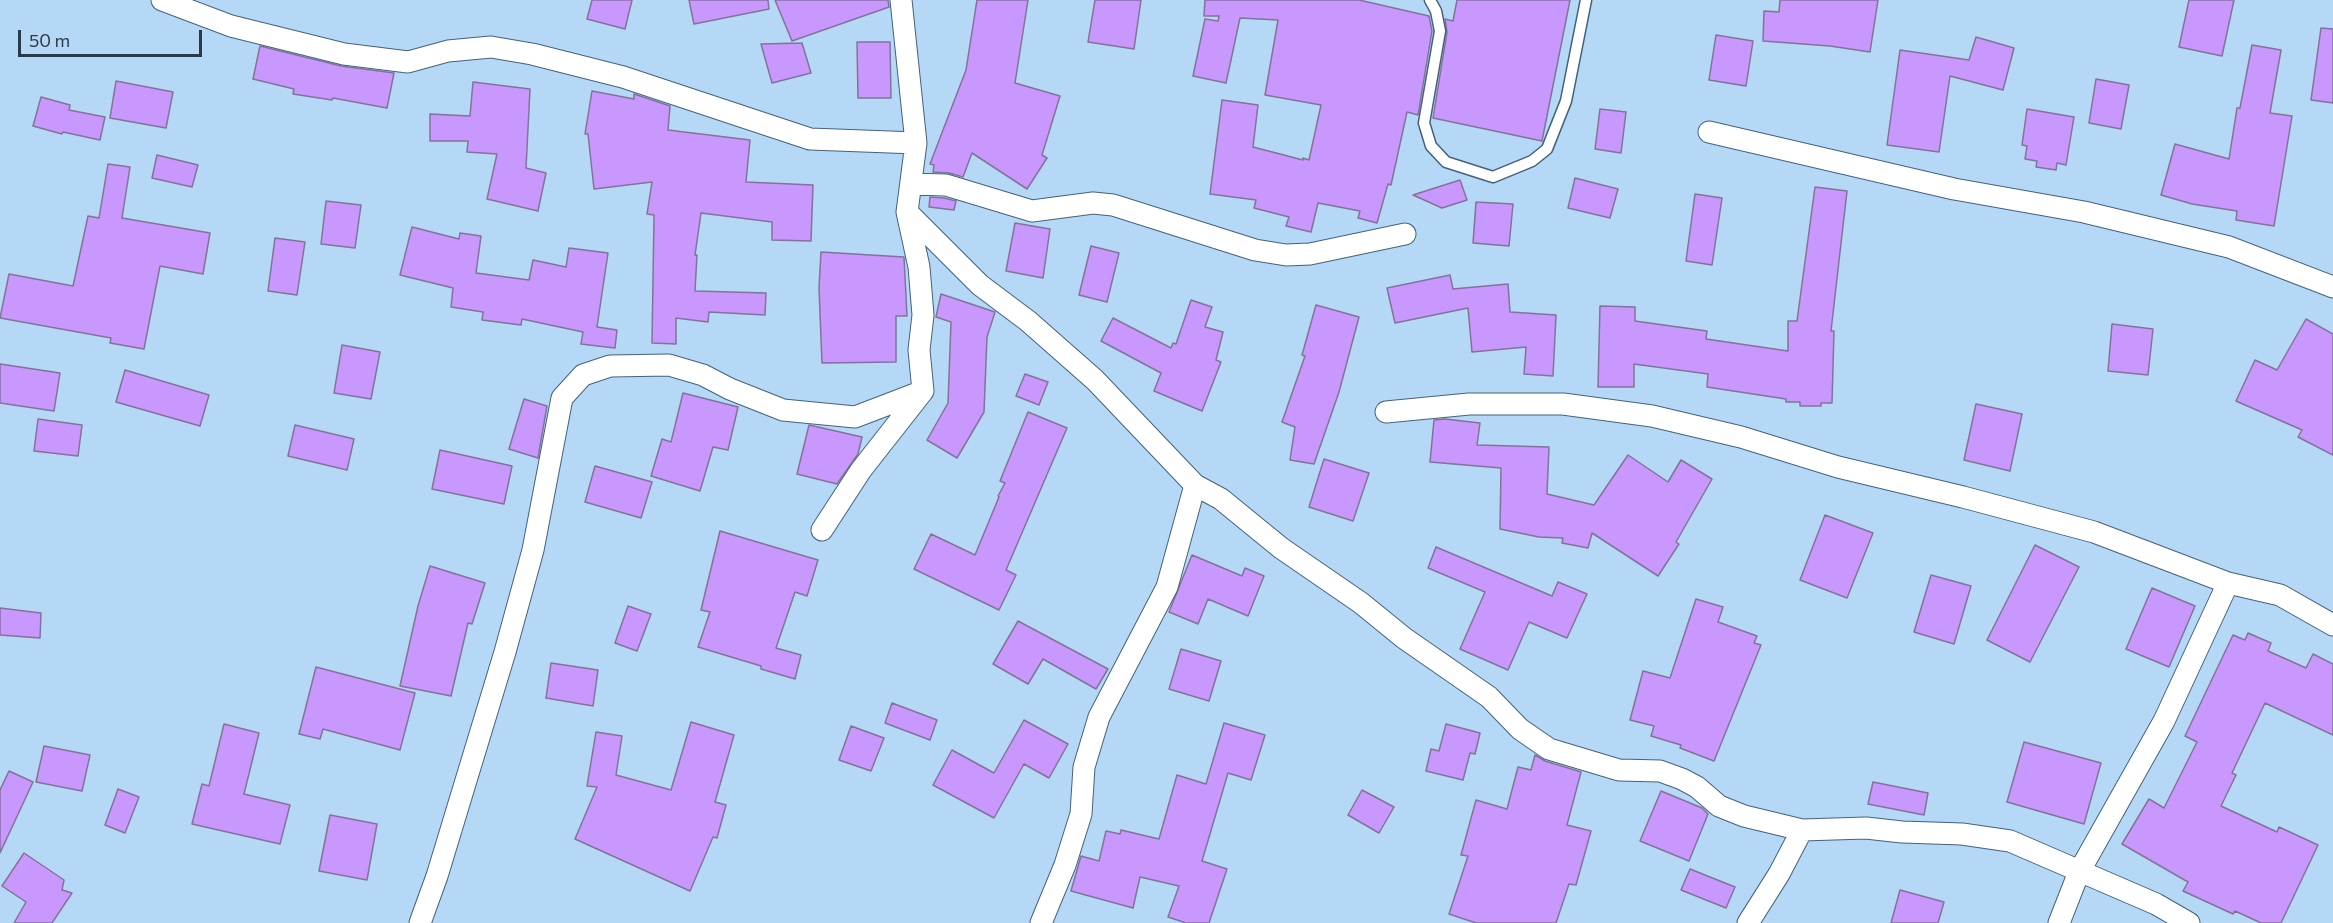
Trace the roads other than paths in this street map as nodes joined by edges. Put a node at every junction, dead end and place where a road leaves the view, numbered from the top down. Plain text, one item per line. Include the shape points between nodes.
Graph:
1 (162, 0) edge
2 (901, 0) edge
3 (1430, 0) edge
4 (1586, 0) edge
5 (1709, 132) dead end
6 (916, 143) junction
7 (911, 184) junction
8 (907, 212) junction
9 (1405, 234) dead end
10 (2333, 287) edge
11 (923, 391) junction
12 (1386, 412) dead end
13 (1195, 485) junction
14 (822, 530) dead end
15 (2228, 583) junction
16 (2333, 625) edge
17 (1803, 830) junction
18 (2079, 872) junction
19 (420, 923) edge
20 (1041, 923) edge
21 (1748, 923) edge
22 (2060, 923) edge
23 (2189, 923) edge

1 - 6 street via 231,26 344,54 408,62 448,51 490,47 623,77 810,140
2 - 6 street
3 - 4 lane via 1440,31 1424,123 1431,146 1446,162 1493,177 1532,161 1547,149 1566,101
5 - 10 street via 2229,247
6 - 7 street
7 - 8 street
7 - 9 street via 946,185 1032,211 1093,203 1113,205 1255,250 1286,255 1310,254
8 - 11 street via 919,267
8 - 13 street via 980,285 1095,380
11 - 14 street via 861,470
11 - 19 street via 855,417 783,410 703,375 669,365 610,366 583,375 562,398 533,550
12 - 15 street via 1469,404 1563,404 1652,416 2094,532
13 - 17 street via 1221,499 1281,548 1489,697 1520,729 1549,749 1619,770 1660,771 1697,787 1719,806
13 - 20 street via 1167,587 1099,717 1084,767 1082,814
15 - 16 street via 2280,595
15 - 18 street via 2164,722
17 - 18 street via 1866,828 1991,838 2010,841
17 - 21 street
18 - 22 street
18 - 23 street via 2156,904

